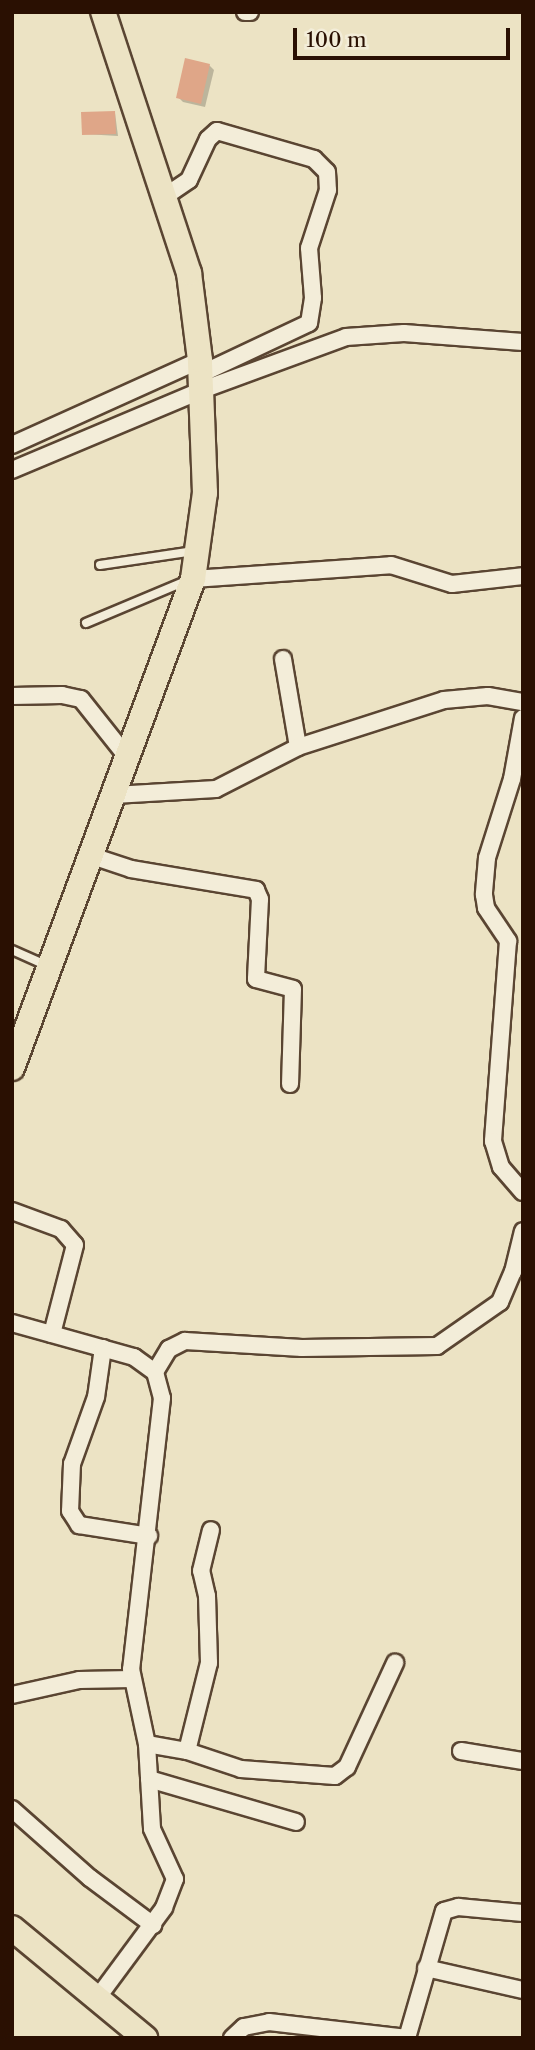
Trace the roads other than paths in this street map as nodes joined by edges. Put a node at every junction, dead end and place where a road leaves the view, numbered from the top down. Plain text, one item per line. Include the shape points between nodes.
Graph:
1 (103, 12) edge
2 (164, 197) junction
3 (523, 342) edge
4 (201, 375) junction
5 (12, 445) edge
6 (12, 470) edge
7 (197, 551) junction
8 (100, 565) dead end
9 (523, 576) edge
10 (193, 579) junction
11 (86, 622) dead end
12 (283, 659) dead end
13 (12, 696) edge
14 (523, 702) edge
15 (523, 718) edge
16 (298, 747) junction
17 (128, 758) junction
18 (114, 795) junction
19 (92, 856) junction
20 (12, 950) edge
21 (52, 967) junction
22 (12, 1068) edge
23 (290, 1084) dead end
24 (523, 1192) edge
25 (12, 1210) edge
26 (523, 1231) edge
27 (12, 1323) edge
28 (52, 1334) junction
29 (103, 1348) junction
30 (155, 1372) junction
31 (211, 1530) dead end
32 (149, 1536) junction
33 (395, 1663) dead end
34 (132, 1679) junction
35 (12, 1695) edge
36 (147, 1744) junction
37 (187, 1751) junction
38 (461, 1751) dead end
39 (523, 1761) edge
40 (149, 1779) junction
41 (12, 1809) edge
42 (296, 1822) dead end
43 (523, 1913) edge
44 (153, 1925) junction
45 (12, 1928) edge
46 (426, 1968) junction
47 (523, 1990) edge
48 (99, 1996) junction
49 (145, 2038) edge
50 (232, 2038) edge

1 - 2 main road
2 - 4 main road via 189,273
2 - 4 street via 189,180 208,139 217,131 314,159 327,172 328,190 309,248 313,298 309,323
3 - 4 street via 366,334
4 - 5 street
4 - 6 street
4 - 7 main road via 205,493
7 - 8 lane
7 - 10 main road
9 - 10 street via 452,584 391,565
10 - 11 lane
10 - 17 main road
12 - 16 street
13 - 17 street via 81,699
14 - 16 street via 488,696 444,700
15 - 24 street via 512,779 487,858 484,895 486,908 508,940 493,1141 501,1167
16 - 18 street via 216,789
17 - 18 main road
18 - 19 main road
19 - 21 main road
19 - 23 street via 131,869 256,890 260,899 257,979 293,989
20 - 21 lane
21 - 22 main road
25 - 28 street via 61,1229 75,1245
26 - 30 street via 500,1302 437,1346 302,1348 185,1341 169,1349
27 - 28 street
28 - 29 street
29 - 30 street via 134,1357
29 - 32 street via 96,1397 72,1464 70,1511 79,1525
30 - 32 street via 162,1415
31 - 37 street via 201,1571 207,1596 209,1663
32 - 34 street
33 - 37 street via 347,1767 335,1776 242,1769
34 - 35 street via 72,1681
34 - 36 street
36 - 37 street
36 - 40 street
38 - 39 street
40 - 42 street
40 - 44 street via 155,1839 175,1879
41 - 44 street via 90,1878
43 - 46 street via 458,1907 444,1911
44 - 48 street
45 - 48 main road
46 - 47 street
46 - 50 street via 407,2038 269,2022 244,2027
48 - 49 main road

